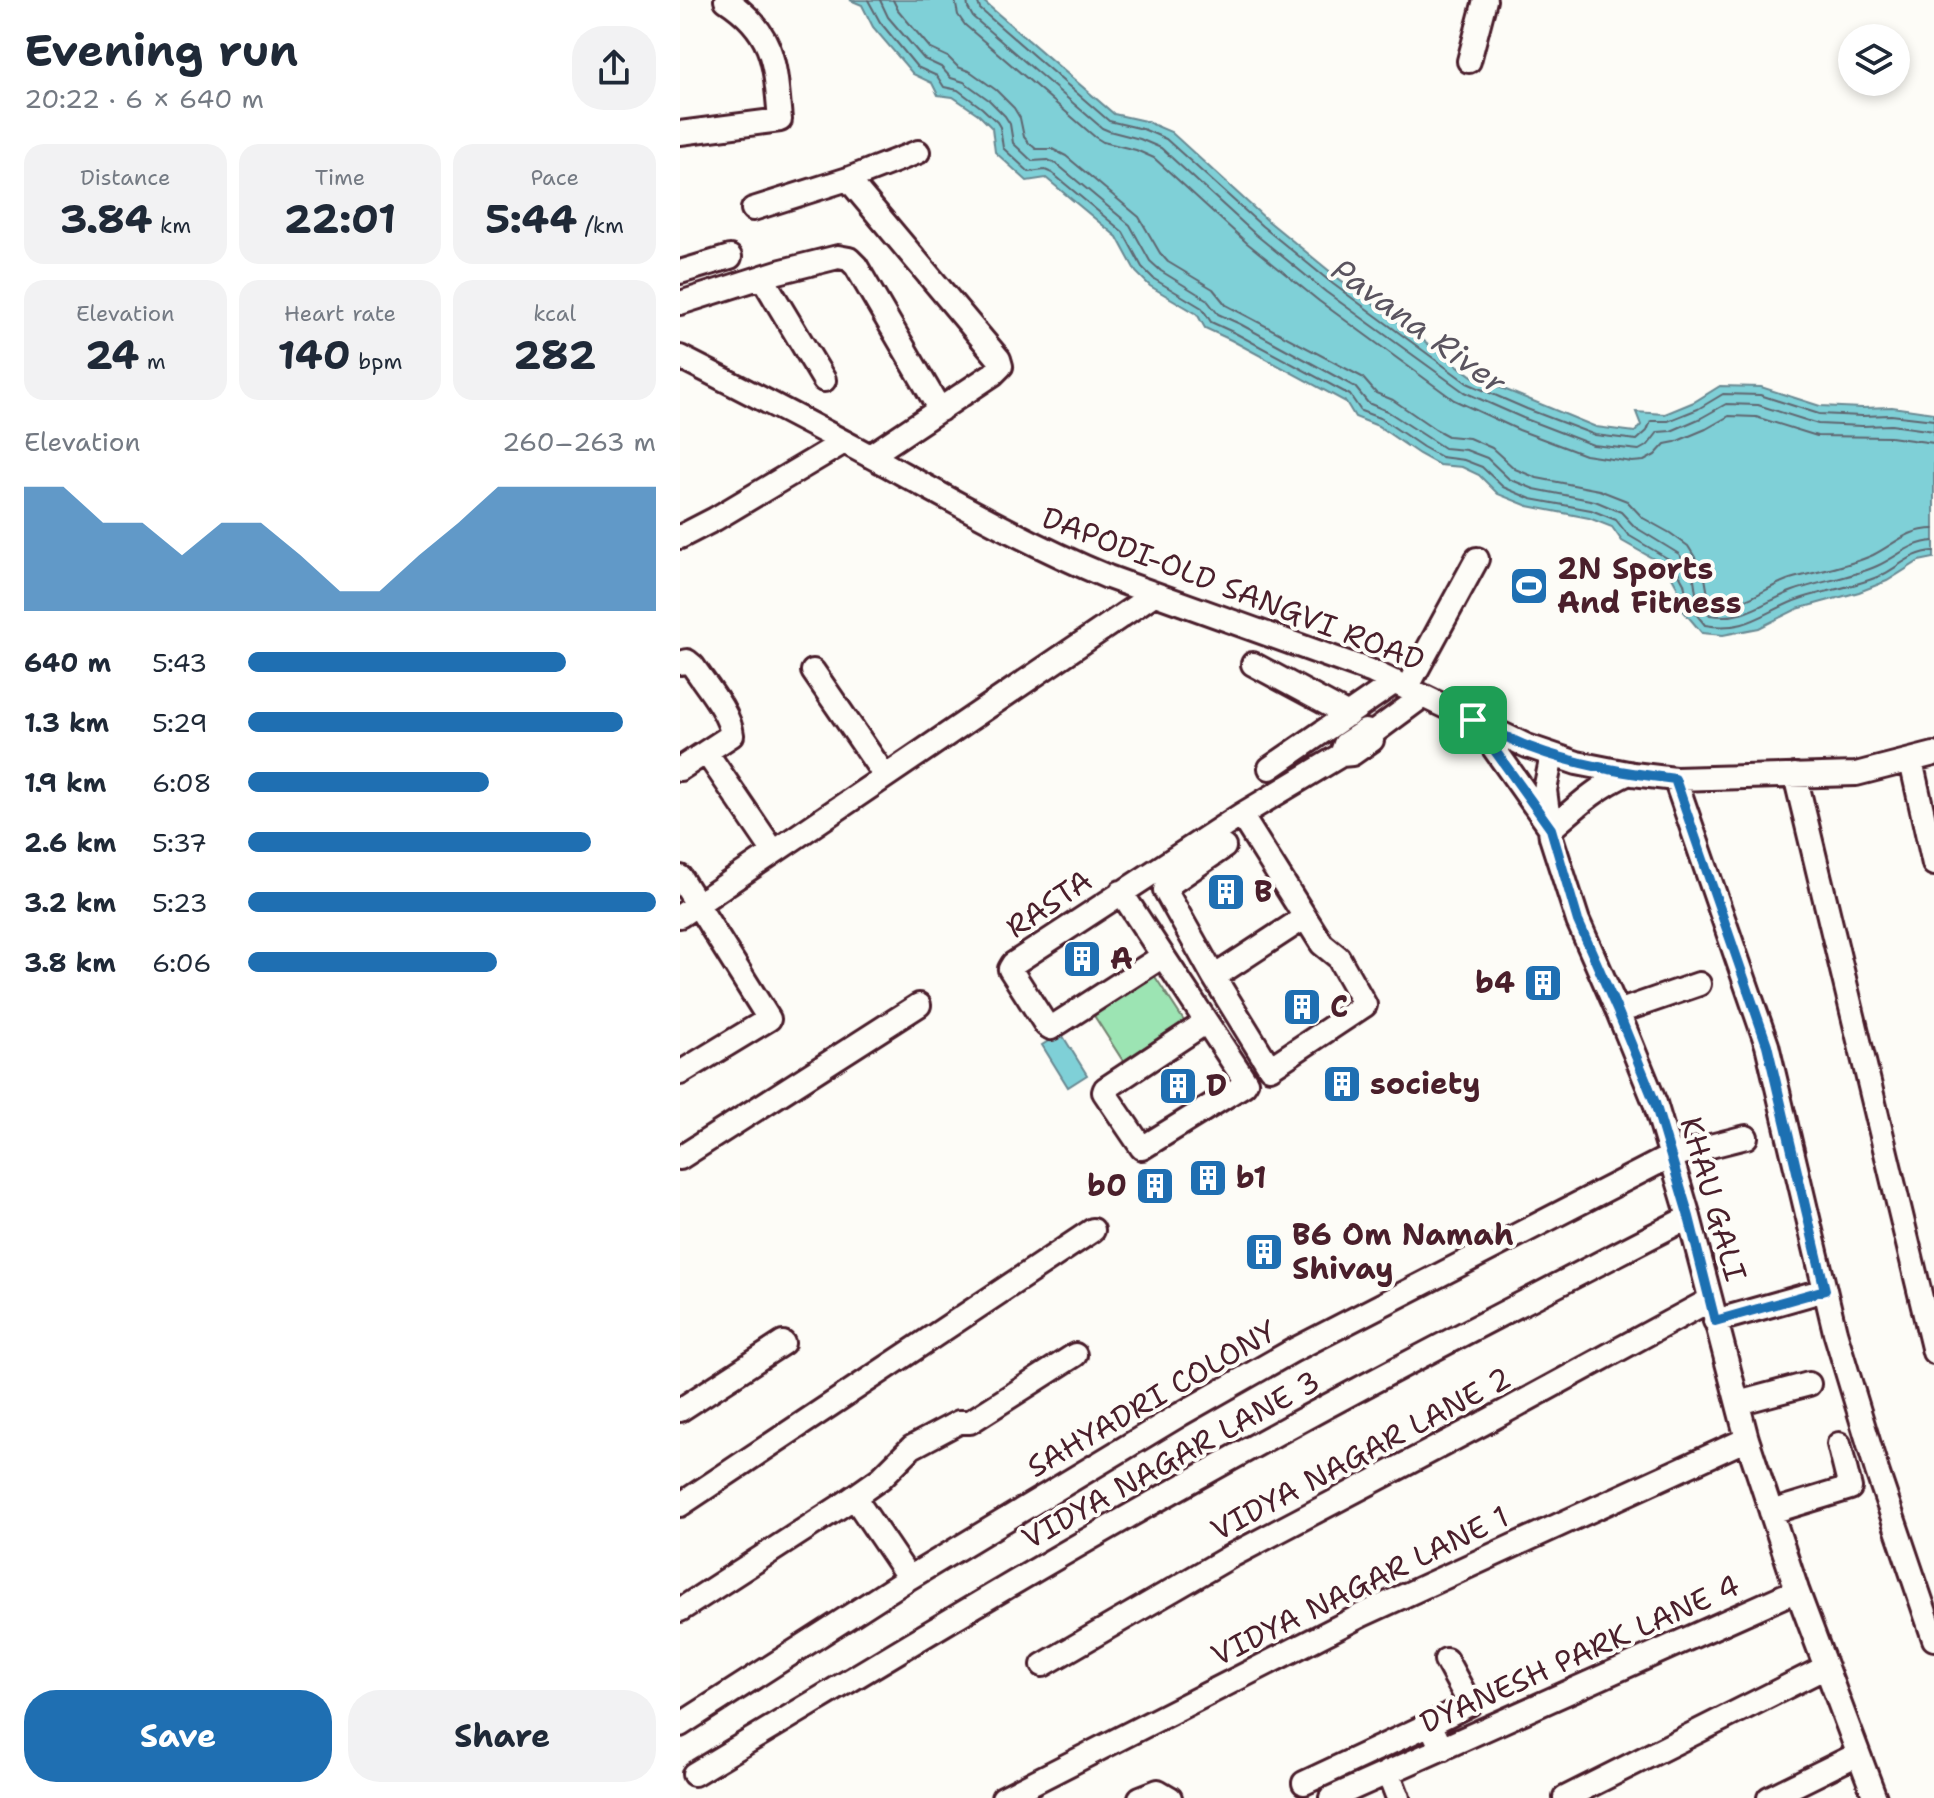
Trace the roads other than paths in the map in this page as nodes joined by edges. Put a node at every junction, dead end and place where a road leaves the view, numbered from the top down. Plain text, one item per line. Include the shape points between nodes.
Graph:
1 (726, 0) edge
2 (1485, 0) edge
3 (1469, 61) dead end
4 (680, 133) edge
5 (918, 152) dead end
6 (848, 179) junction
7 (753, 209) dead end
8 (730, 257) dead end
9 (680, 272) edge
10 (762, 277) junction
11 (680, 303) edge
12 (680, 357) edge
13 (824, 380) dead end
14 (940, 410) junction
15 (844, 442) junction
16 (870, 456) junction
17 (680, 537) edge
18 (1477, 559) dead end
19 (1154, 594) junction
20 (680, 663) edge
21 (1253, 664) dead end
22 (813, 671) dead end
23 (1409, 688) junction
24 (1348, 715) junction
25 (1473, 720) junction
26 (706, 752) junction
27 (1934, 754) edge
28 (1552, 755) junction
29 (1911, 761) junction
30 (1270, 768) dead end
31 (680, 769) edge
32 (1629, 773) junction
33 (1795, 775) junction
34 (885, 776) junction
35 (1675, 779) junction
36 (1241, 815) junction
37 (1551, 829) junction
38 (1224, 847) dead end
39 (774, 852) junction
40 (1934, 864) edge
41 (680, 877) edge
42 (1121, 892) junction
43 (689, 910) edge
44 (1304, 918) junction
45 (1163, 956) junction
46 (1214, 977) junction
47 (1699, 984) dead end
48 (919, 1005) dead end
49 (1618, 1012) junction
50 (1206, 1022) junction
51 (680, 1073) edge
52 (1746, 1137) dead end
53 (1671, 1156) junction
54 (680, 1158) edge
55 (1689, 1217) junction
56 (1093, 1230) dead end
57 (1825, 1290) junction
58 (1712, 1310) junction
59 (783, 1343) dead end
60 (1934, 1352) edge
61 (1075, 1355) dead end
62 (1809, 1384) dead end
63 (1738, 1403) junction
64 (680, 1410) edge
65 (1747, 1439) junction
66 (1839, 1444) dead end
67 (854, 1497) junction
68 (680, 1505) edge
69 (1771, 1512) junction
70 (909, 1578) junction
71 (1797, 1590) junction
72 (680, 1610) edge
73 (1934, 1639) edge
74 (1446, 1660) dead end
75 (1043, 1665) dead end
76 (1826, 1667) junction
77 (1430, 1724) junction
78 (680, 1725) edge
79 (1442, 1749) junction
80 (1858, 1754) junction
81 (1388, 1772) junction
82 (694, 1774) dead end
83 (1304, 1783) dead end
84 (1003, 1798) edge
85 (1140, 1798) edge
86 (1170, 1798) edge
87 (1331, 1798) edge
88 (1398, 1798) edge
89 (1565, 1798) edge
90 (1769, 1798) edge
91 (1875, 1798) edge

1 - 4 street via 753,23 770,51 780,120
2 - 3 street
5 - 6 street
6 - 7 street
6 - 14 street via 1001,363 1000,369
8 - 9 street
10 - 11 street
10 - 13 street
10 - 14 street via 838,257 849,259
12 - 15 street, DAPODI-OLD SANGVI ROAD
14 - 16 street
15 - 16 street, DAPODI-OLD SANGVI ROAD
15 - 17 street
16 - 19 street, DAPODI-OLD SANGVI ROAD via 1020,537
18 - 23 street
19 - 23 street, DAPODI-OLD SANGVI ROAD
19 - 34 street
20 - 26 street via 693,666 731,728 732,735
21 - 24 street
22 - 34 street
23 - 24 street
23 - 25 street, DAPODI-OLD SANGVI ROAD
23 - 36 street, RASTA via 1373,733 1365,731 1345,744 1341,755
24 - 30 street
25 - 28 street, DAPODI-OLD SANGVI ROAD
25 - 37 street
26 - 31 street
26 - 39 street
27 - 29 street, DAPODI-OLD SANGVI ROAD
28 - 32 street, DAPODI-OLD SANGVI ROAD
28 - 37 street, KHAU GALI via 1545,790
29 - 33 street, DAPODI-OLD SANGVI ROAD via 1856,774
29 - 40 street
32 - 35 street, DAPODI-OLD SANGVI ROAD
32 - 37 street via 1598,789
33 - 35 street, DAPODI-OLD SANGVI ROAD
33 - 60 street
34 - 39 street
35 - 57 street via 1767,1045
36 - 42 street, RASTA
36 - 44 street
37 - 49 street, KHAU GALI via 1578,921
38 - 46 street via 1165,890
39 - 43 street
41 - 43 street
42 - 45 street
42 - 45 street, RASTA via 1013,964 1011,971 1046,1025 1051,1028
43 - 51 street via 769,1019
44 - 46 street
44 - 46 street via 1338,957 1365,1005 1273,1068
45 - 50 street
47 - 49 street
48 - 54 street
49 - 53 street, KHAU GALI
50 - 50 street via 1245,1084 1140,1147 1105,1089
52 - 53 street, SAHYADRI COLONY
53 - 55 street, KHAU GALI
53 - 70 street, SAHYADRI COLONY via 1292,1351
55 - 58 street, KHAU GALI
55 - 82 street, VIDYA NAGAR LANE 3 via 1193,1480
56 - 68 street
57 - 58 street, VIDYA NAGAR LANE 2
57 - 73 street via 1877,1471
58 - 63 street, KHAU GALI
58 - 75 street, VIDYA NAGAR LANE 2 via 1233,1555
59 - 64 street
61 - 67 street via 970,1422 959,1422 912,1447
62 - 63 street
63 - 65 street, KHAU GALI
65 - 69 street, KHAU GALI
65 - 84 street, VIDYA NAGAR LANE 1 via 1362,1615
66 - 69 street via 1850,1488
67 - 70 street
67 - 72 street
69 - 71 street, KHAU GALI
70 - 78 street, SAHYADRI COLONY
71 - 76 street, KHAU GALI
71 - 79 street, DYANESH PARK LANE 4
74 - 77 street via 1470,1704
76 - 80 street, KHAU GALI
76 - 89 street
77 - 79 street
77 - 83 street
79 - 81 street, DYANESH PARK LANE 4
80 - 90 street
80 - 91 street, KHAU GALI
81 - 87 street, DYANESH PARK LANE 4
81 - 88 street
85 - 86 street via 1158,1791

